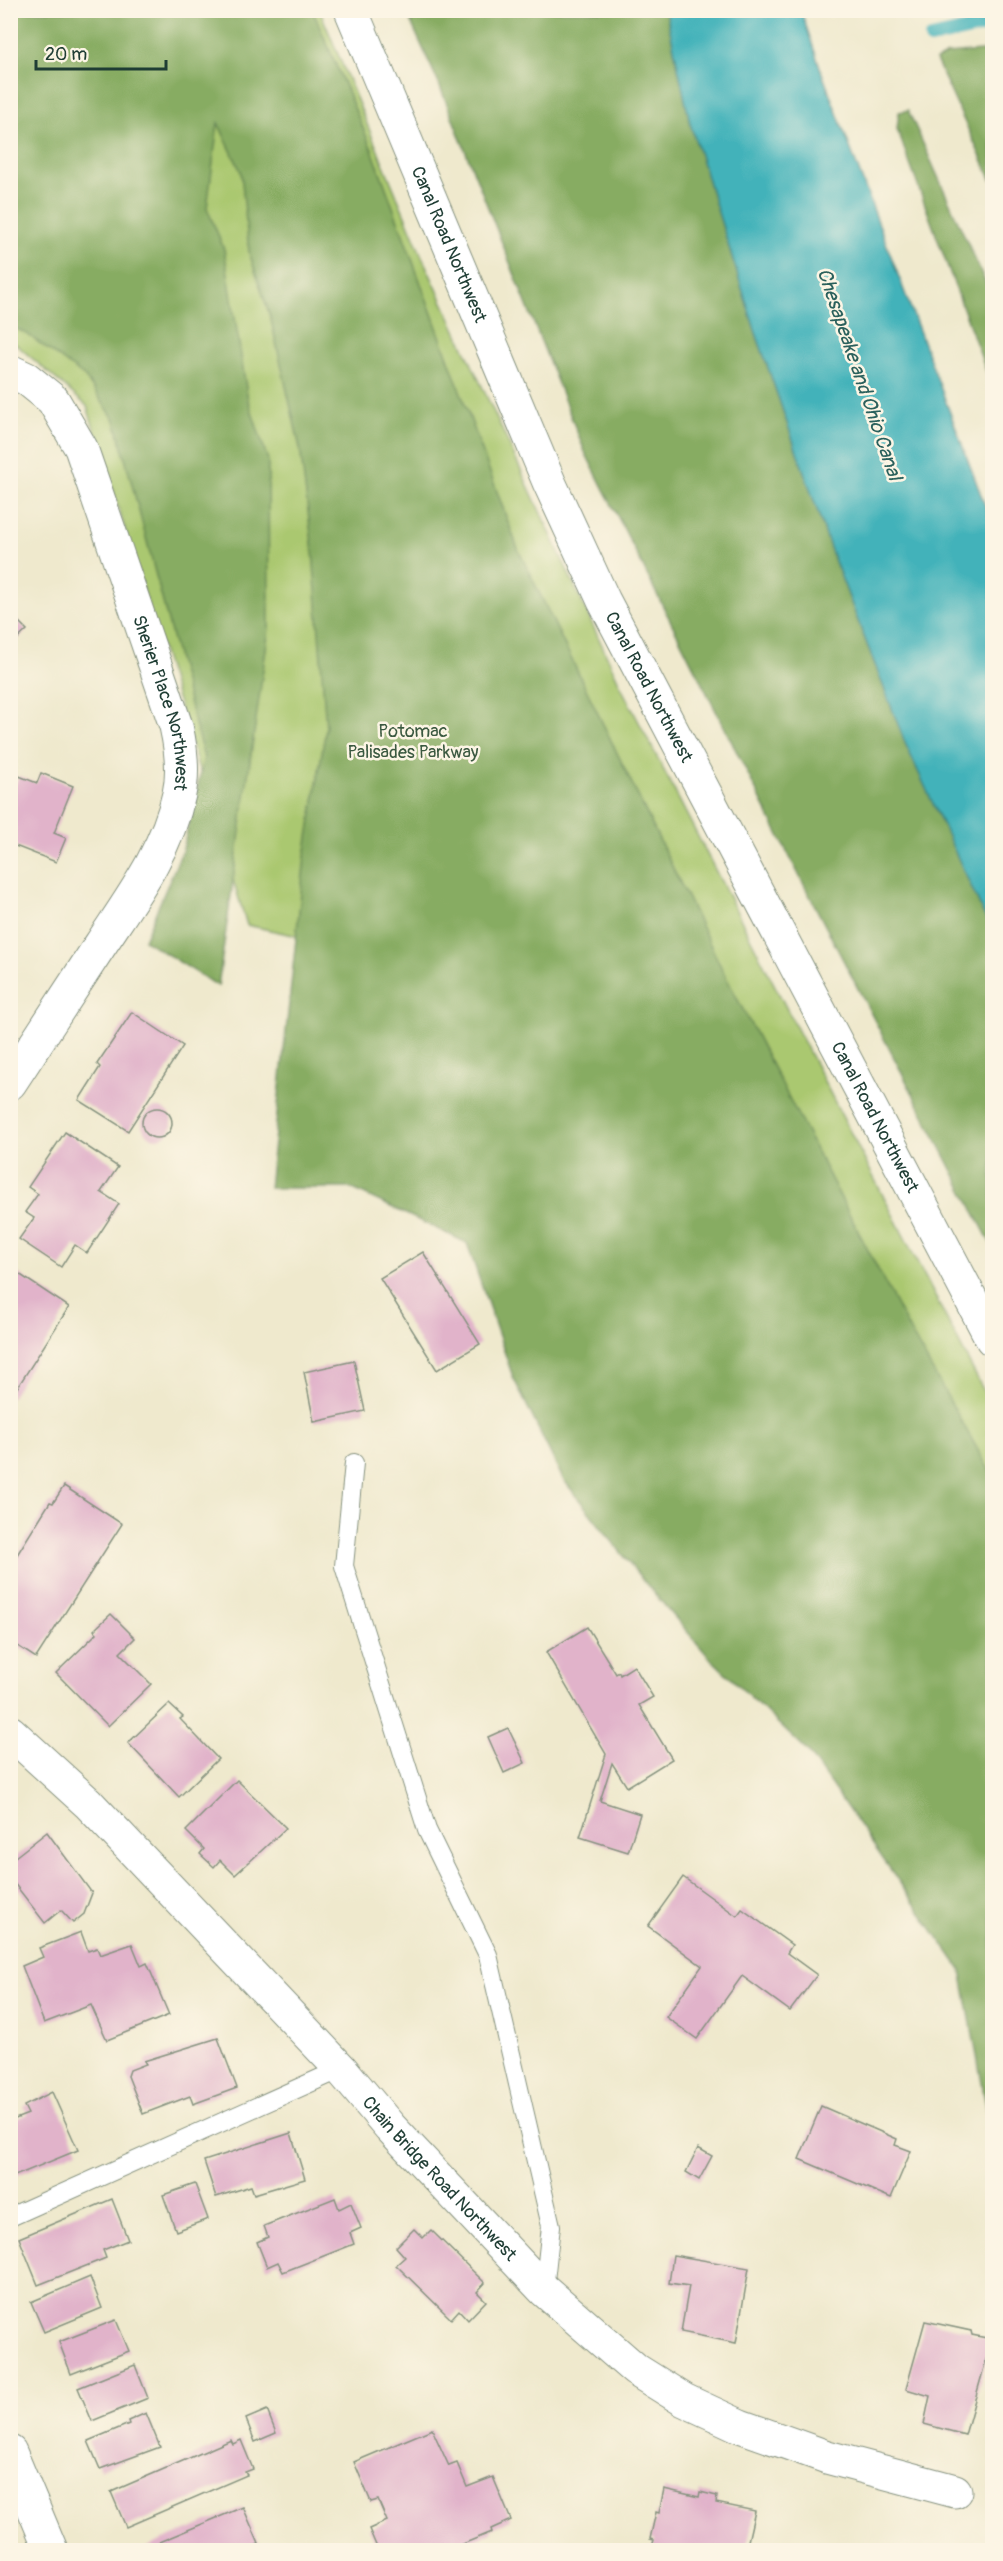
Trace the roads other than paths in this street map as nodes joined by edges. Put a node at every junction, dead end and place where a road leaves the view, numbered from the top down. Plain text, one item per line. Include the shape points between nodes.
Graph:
1 (351, 10) edge
2 (19, 376) edge
3 (10, 1083) edge
4 (993, 1339) edge
5 (354, 1463) dead end
6 (10, 1732) edge
7 (341, 2069) junction
8 (10, 2217) edge
9 (544, 2290) junction
10 (10, 2451) edge
11 (955, 2491) dead end
12 (51, 2550) edge

1 - 4 main road, Canal Road Northwest via 549,482 604,601
2 - 3 main road, Sherier Place Northwest via 52,400 81,448 176,726 182,766 180,792 161,846 136,891
5 - 9 lane via 344,1566 427,1830 488,1955 551,2226
6 - 7 main road, Chain Bridge Road Northwest via 88,1803
7 - 8 lane
7 - 9 main road, Chain Bridge Road Northwest via 397,2135
9 - 11 main road, Chain Bridge Road Northwest via 636,2370 684,2400 740,2426 827,2457
10 - 12 main road

